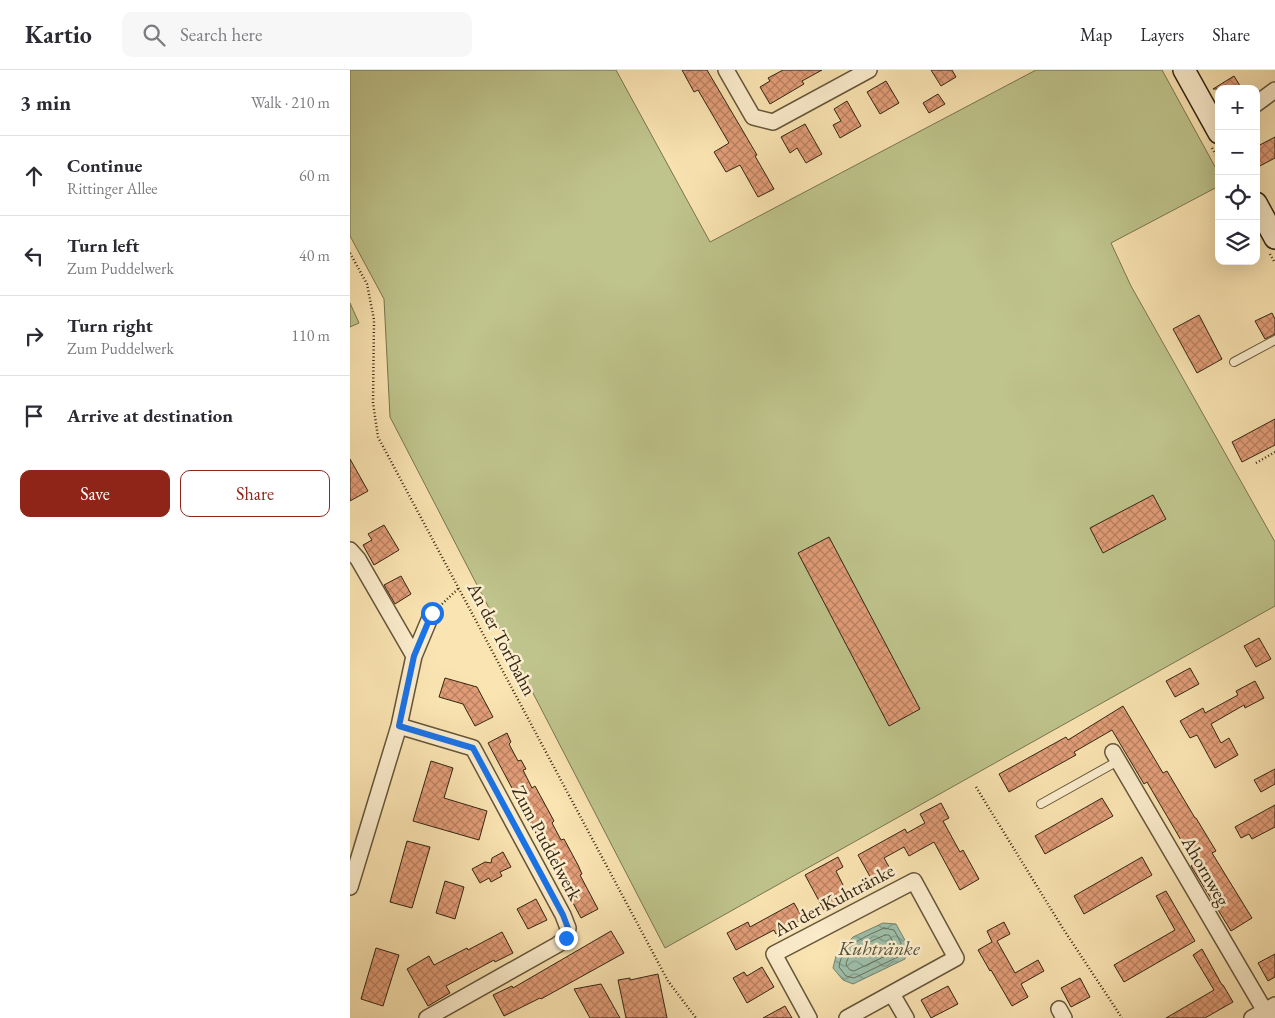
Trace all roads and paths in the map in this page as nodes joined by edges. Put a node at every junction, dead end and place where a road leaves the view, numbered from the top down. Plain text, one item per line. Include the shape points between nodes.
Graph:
1 (726, 70) edge
2 (869, 70) edge
3 (1184, 70) edge
4 (1275, 90) edge
5 (1260, 101) edge
6 (1217, 130) edge
7 (1260, 210) edge
8 (1275, 238) edge
9 (350, 254) edge
10 (1275, 340) edge
11 (1234, 362) dead end
12 (1275, 452) edge
13 (1256, 463) dead end
14 (350, 550) edge
15 (459, 588) junction
16 (432, 613) joint
17 (414, 656) junction
18 (399, 726) junction
19 (1116, 756) joint
20 (976, 787) dead end
21 (1041, 804) dead end
22 (350, 887) edge
23 (892, 994) junction
24 (1265, 1013) edge
25 (427, 1018) edge
26 (696, 1018) edge
27 (809, 1018) edge
28 (847, 1018) edge
29 (906, 1018) edge
30 (1122, 1018) edge

1 - 2 street via 753,117 773,122
3 - 6 street
4 - 5 street
7 - 8 street
9 - 15 path, An der Torfbahn via 367,284 374,320 373,403 378,437
10 - 11 lane
12 - 13 path
14 - 17 street
15 - 16 path
15 - 26 path, An der Torfbahn via 668,980
16 - 17 street
17 - 18 street
18 - 22 street
18 - 25 street, Zum Puddelwerk via 473,748 568,928 566,938 558,945
19 - 21 lane
19 - 24 street, Ahornweg
20 - 30 path
23 - 27 street, An der Kuhtränke via 956,958 914,881 774,954
23 - 28 street, An der Kuhtränke
23 - 29 street

